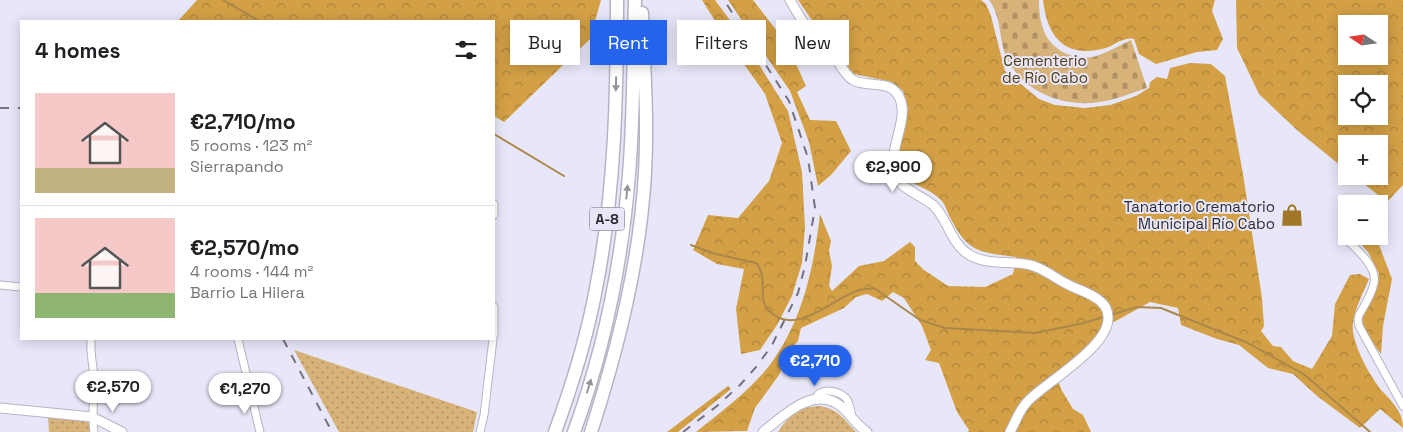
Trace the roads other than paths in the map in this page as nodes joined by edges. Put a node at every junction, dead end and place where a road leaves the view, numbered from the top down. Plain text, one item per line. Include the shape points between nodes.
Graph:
1 (617, 0) edge
2 (634, 0) edge
3 (641, 0) edge
4 (790, 0) edge
5 (641, 212) junction
6 (605, 235) junction
7 (1352, 245) edge
8 (0, 285) edge
9 (20, 287) edge
10 (91, 340) edge
11 (238, 340) edge
12 (493, 340) edge
13 (1403, 406) edge
14 (0, 408) edge
15 (92, 417) junction
16 (94, 432) edge
17 (122, 432) edge
18 (260, 432) edge
19 (480, 432) edge
20 (548, 432) edge
21 (555, 432) edge
22 (574, 432) edge
23 (591, 432) edge
24 (598, 432) edge
25 (763, 432) edge
26 (867, 432) edge
27 (1010, 432) edge

1 -> 6 highway, A-8 via 614,138
22 -> 2 highway, A-8 via 603,335 622,242 631,140
3 - 5 highway via 646,94
4 - 27 street via 802,21 829,49 849,77 888,87 897,94 902,110 893,160 895,177 935,207 962,250 984,260 1038,267 1096,298 1106,308 1108,322 1104,333 1092,348 1028,401
5 - 23 highway via 615,355
5 - 24 highway via 629,312
6 - 20 highway via 580,338
6 - 21 highway, A-8 via 584,343
7 - 13 street via 1365,258 1375,282 1359,315 1359,326
8 - 9 street
10 - 15 street via 94,379
11 - 18 street
12 - 19 street
14 - 15 street
15 - 16 street
15 - 17 street
25 - 26 street via 798,405 815,399 836,403

